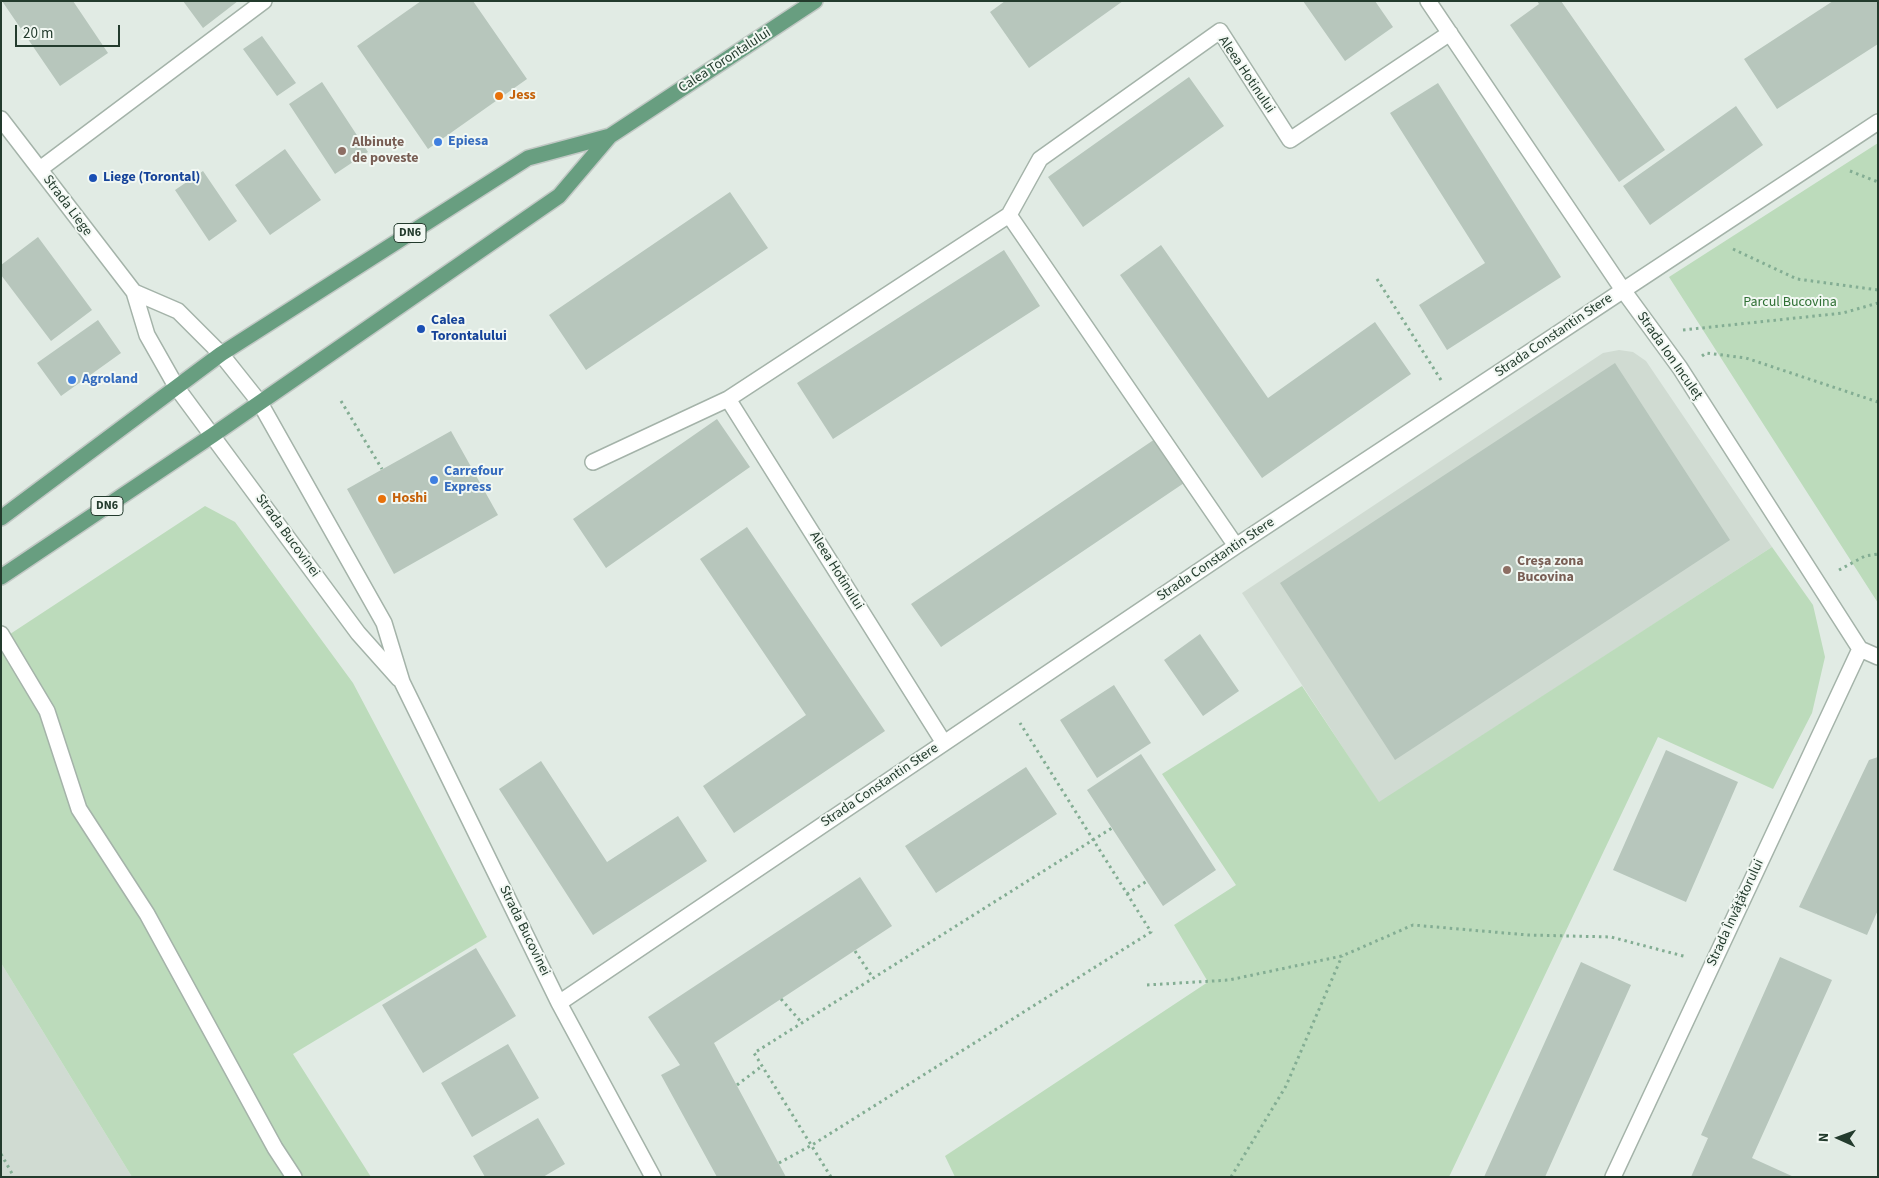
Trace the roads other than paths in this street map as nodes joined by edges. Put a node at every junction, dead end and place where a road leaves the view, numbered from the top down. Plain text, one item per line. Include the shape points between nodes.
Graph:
1 (264, 1) edge
2 (815, 1) edge
3 (1428, 1) edge
4 (1450, 33) junction
5 (1, 119) edge
6 (1878, 122) edge
7 (610, 136) junction
8 (40, 169) junction
9 (1009, 214) junction
10 (1623, 290) junction
11 (134, 292) junction
12 (222, 354) junction
13 (177, 388) junction
14 (728, 399) junction
15 (260, 403) junction
16 (213, 435) junction
17 (593, 462) dead end
18 (1, 518) edge
19 (1236, 546) junction
20 (1, 577) edge
21 (1, 634) edge
22 (1860, 649) junction
23 (1878, 657) edge
24 (402, 682) junction
25 (944, 743) junction
26 (559, 1003) junction
27 (294, 1177) edge
28 (653, 1177) edge
29 (1613, 1177) edge

1 - 8 street
2 - 7 main road, Calea Torontalului / DN6
3 - 4 street, Strada Ion Inculeț
4 - 9 street, Aleea Hotinului via 1290,140 1220,31 1040,160
4 - 10 street, Strada Ion Inculeț
5 - 8 street, Strada Liege
6 - 10 street, Strada Constantin Stere
7 - 12 main road, Calea Torontalului / DN6 via 528,158
7 - 15 main road, Calea Torontalului / DN6 via 559,196
8 - 11 street, Strada Liege
9 - 14 street, Aleea Hotinului
9 - 19 street
10 - 19 street, Strada Constantin Stere
10 - 22 street, Strada Ion Inculeț via 1680,368
11 - 12 street, Strada Liege via 178,311
11 - 13 street, Strada Liege via 146,335
12 - 13 main road, Calea Torontalului / DN6
12 - 15 street, Strada Liege
13 - 16 street, Strada Bucovinei
13 - 18 main road, Calea Torontalului / DN6
14 - 17 street, Aleea Hotinului
14 - 25 street, Aleea Hotinului
15 - 16 main road, Calea Torontalului / DN6
15 - 24 street, Strada Bucovinei via 384,623
16 - 20 main road, Calea Torontalului / DN6
16 - 24 street, Strada Bucovinei via 358,633
19 - 25 street, Strada Constantin Stere
21 - 27 street via 47,710 79,809 147,914
22 - 23 street
22 - 29 street, Strada Învățătorului
24 - 26 street, Strada Bucovinei
25 - 26 street, Strada Constantin Stere
26 - 28 street, Strada Bucovinei

